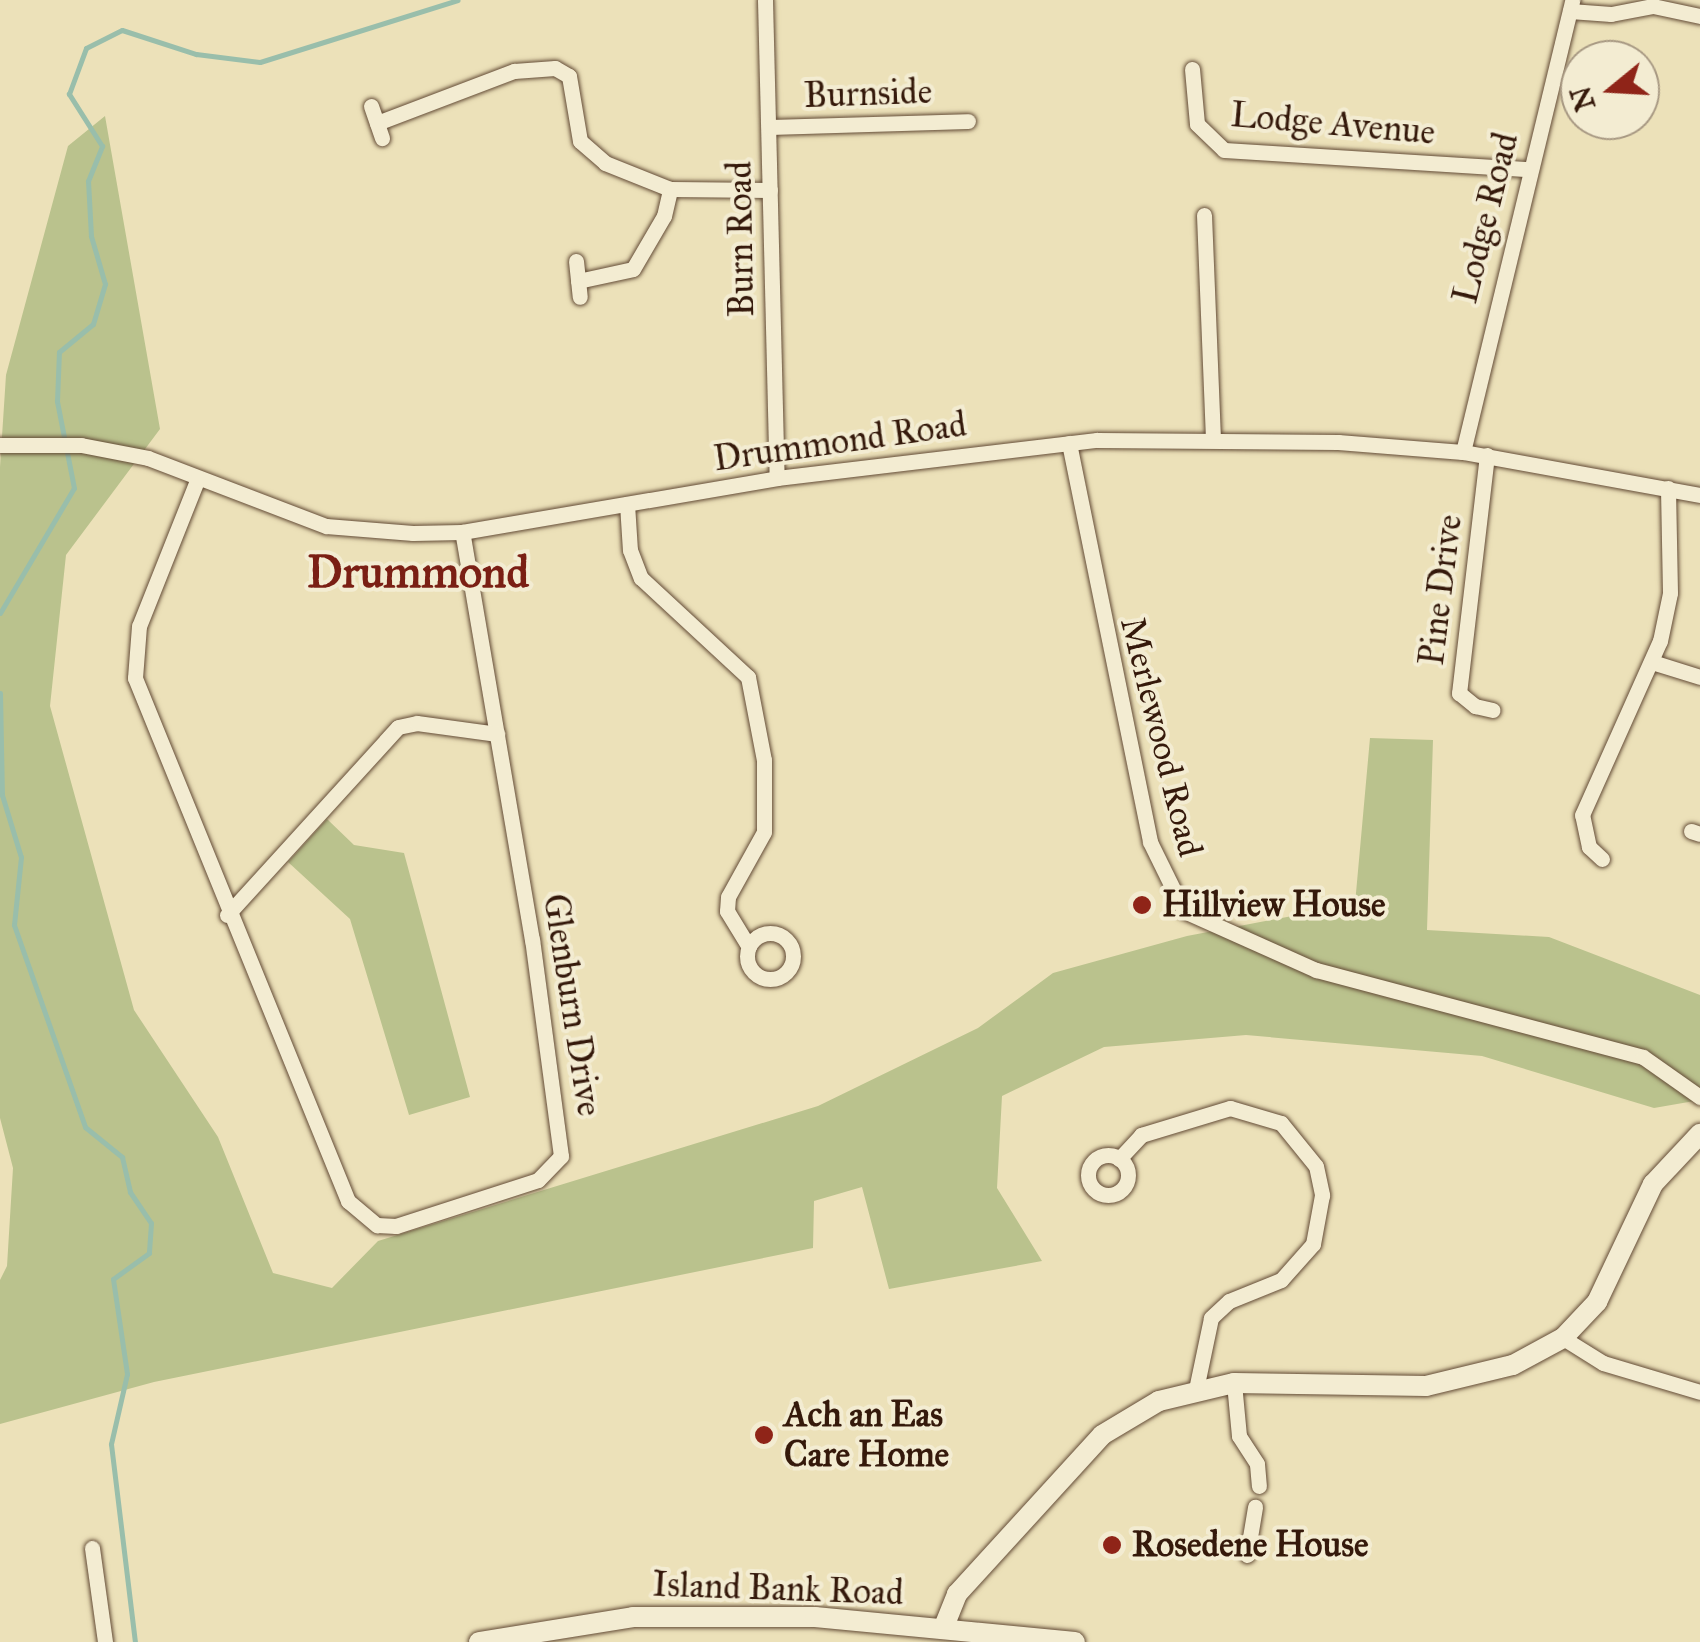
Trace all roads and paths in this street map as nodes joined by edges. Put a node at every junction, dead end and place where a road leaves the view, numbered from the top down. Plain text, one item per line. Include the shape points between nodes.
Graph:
1 (766, 0) edge
2 (1571, 6) edge
3 (1700, 16) edge
4 (1212, 82) dead end
5 (370, 106) dead end
6 (968, 121) dead end
7 (769, 126) junction
8 (1530, 168) junction
9 (670, 189) junction
10 (770, 190) junction
11 (1204, 214) dead end
12 (576, 261) dead end
13 (1213, 439) junction
14 (1068, 442) junction
15 (0, 444) edge
16 (1463, 452) junction
17 (1487, 455) junction
18 (198, 478) junction
19 (776, 478) junction
20 (1668, 488) junction
21 (1700, 495) edge
22 (627, 504) junction
23 (462, 532) junction
24 (1652, 662) junction
25 (1700, 677) edge
26 (1493, 710) dead end
27 (497, 734) junction
28 (1602, 860) dead end
29 (228, 915) junction
30 (749, 947) dead end
31 (1700, 1097) edge
32 (1700, 1134) edge
33 (1120, 1159) dead end
34 (1563, 1338) junction
35 (1234, 1383) junction
36 (1196, 1388) junction
37 (1700, 1392) edge
38 (1259, 1486) dead end
39 (1255, 1507) dead end
40 (92, 1548) dead end
41 (1248, 1555) dead end
42 (943, 1629) junction
43 (105, 1642) edge
44 (480, 1642) edge
45 (1075, 1642) edge

1 - 7 street, Burn Road
2 - 3 street via 1611,14 1653,6
2 - 8 street, Lodge Road
4 - 8 street, Lodge Avenue via 1193,76 1197,124 1224,150
5 - 9 street via 379,131 514,71 555,68 569,76 576,131 586,150 634,179
6 - 7 street, Burnside
7 - 10 street, Burn Road
8 - 16 street, Lodge Road
9 - 10 street
9 - 12 street via 664,216 633,269 579,289
10 - 19 street, Burn Road
11 - 13 street
13 - 14 street, Drummond Road
13 - 16 street, Drummond Road
14 - 19 street, Drummond Road
14 - 31 street, Merlewood Road via 1150,842 1172,891 1202,923 1258,949 1643,1057
15 - 18 street, Drummond Road via 81,445 148,458
16 - 17 street, Drummond Road
17 - 20 street, Drummond Road
17 - 26 street, Pine Drive via 1459,693 1465,702
18 - 23 street, Drummond Road via 326,526
18 - 29 street, Glenburn Drive via 139,626 135,678
19 - 22 street, Drummond Road
20 - 21 street, Drummond Road
20 - 24 street via 1670,593
22 - 23 street, Drummond Road
22 - 30 street via 630,550 641,578 748,678 764,760 764,832 728,897 727,911
23 - 27 street, Glenburn Drive
24 - 25 street
24 - 28 street via 1586,798 1583,832
27 - 29 street via 417,723 398,727
27 - 29 street, Glenburn Drive via 564,1140 562,1156 538,1180 396,1226 359,1216
32 - 34 street via 1652,1184 1598,1302
33 - 36 street via 1140,1136 1230,1108 1281,1124 1316,1166 1322,1195 1313,1244 1281,1280 1229,1301 1211,1318
34 - 35 street via 1513,1365 1426,1386
34 - 37 street via 1603,1363
35 - 36 street
35 - 38 street via 1240,1436 1257,1464
36 - 42 street via 1102,1435 958,1594
39 - 41 street
40 - 43 street
42 - 44 street, Island Bank Road via 815,1618 633,1617
42 - 45 street, Island Bank Road

